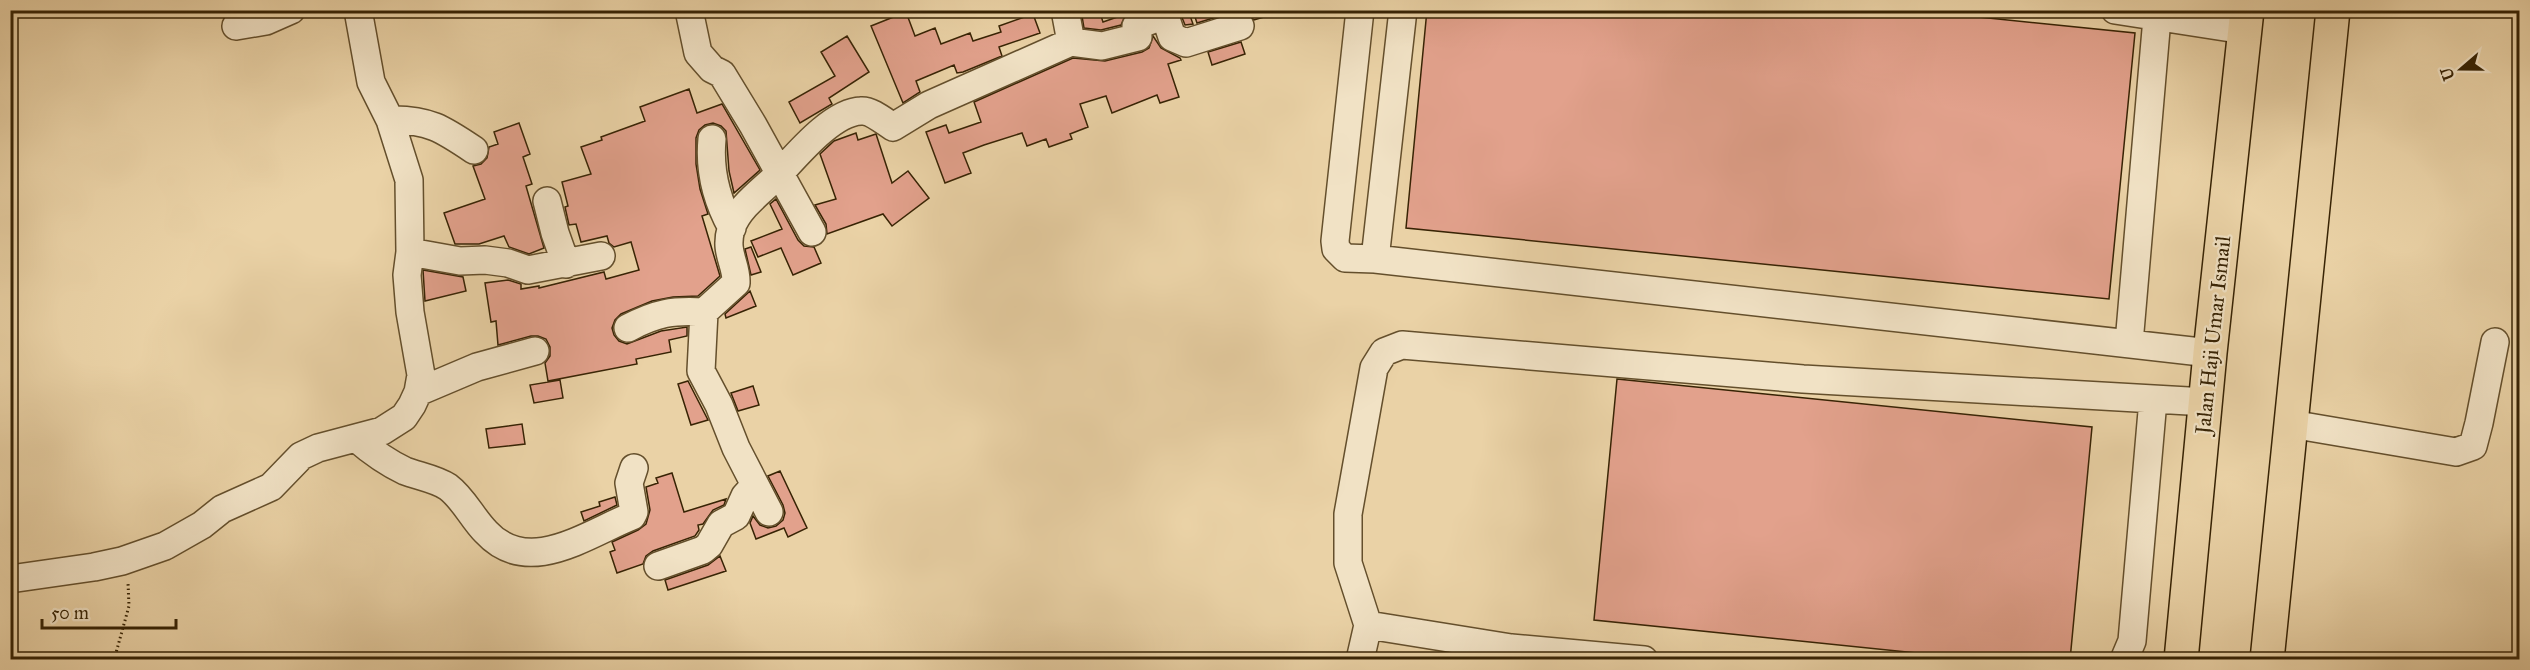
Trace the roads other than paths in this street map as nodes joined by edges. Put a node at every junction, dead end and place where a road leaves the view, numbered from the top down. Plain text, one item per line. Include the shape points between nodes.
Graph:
1 (291, 10) edge
2 (358, 10) edge
3 (689, 10) edge
4 (1065, 10) edge
5 (1360, 10) edge
6 (1403, 10) edge
7 (2115, 10) edge
8 (2333, 10) edge
9 (2157, 18) junction
10 (2246, 20) edge
11 (236, 26) dead end
12 (1240, 26) dead end
13 (1071, 42) junction
14 (390, 120) junction
15 (712, 139) dead end
16 (474, 150) dead end
17 (780, 173) junction
18 (547, 201) dead end
19 (731, 212) junction
20 (812, 232) dead end
21 (410, 252) junction
22 (601, 256) dead end
23 (1375, 259) junction
24 (567, 264) junction
25 (704, 312) junction
26 (628, 328) dead end
27 (2495, 342) dead end
28 (2129, 343) junction
29 (535, 351) dead end
30 (2210, 353) junction
31 (418, 392) junction
32 (2153, 400) junction
33 (2206, 402) junction
34 (2291, 424) junction
35 (356, 438) junction
36 (634, 468) dead end
37 (755, 485) junction
38 (769, 512) dead end
39 (658, 566) dead end
40 (10, 579) edge
41 (1368, 625) junction
42 (1360, 660) edge
43 (1644, 660) edge
44 (2124, 660) edge
45 (2181, 660) edge
46 (2267, 660) edge

1 - 11 street via 266,21
2 - 14 street via 371,82
3 - 17 street via 699,53 712,69 722,74
4 - 13 street
5 - 23 street via 1336,249 1345,258
6 - 23 street
7 - 9 street
8 - 34 main road
9 - 10 street
9 - 28 street
10 - 30 main road, Jalan Haji Umar Ismail
12 - 13 street via 1186,43 1172,37 1162,16 1136,26 1138,36 1112,44
13 - 17 street via 929,105 893,127 865,111 848,114 809,141
14 - 16 street via 429,123
14 - 21 street via 409,180
15 - 19 street via 713,178
17 - 19 street
17 - 20 street
18 - 24 street
19 - 25 street via 729,252 736,283
21 - 24 street via 460,261 495,261 528,270
21 - 31 street via 407,275 421,375
22 - 24 street
23 - 28 street
25 - 26 street via 662,313
25 - 37 street via 701,371
27 - 34 street via 2479,423 2472,446 2466,450 2456,452
28 - 30 street
29 - 31 street via 477,367
30 - 33 main road, Jalan Haji Umar Ismail
31 - 35 street via 404,417 393,426
32 - 33 street
32 - 41 street via 1803,379 1402,345 1384,352 1374,368 1348,514 1348,563
32 - 44 street via 2132,642
33 - 45 main road, Jalan Haji Umar Ismail
34 - 46 main road
35 - 36 street via 388,462 447,486 497,543 525,554 560,549 632,516 629,483
35 - 40 street via 301,456 271,487 222,509 182,538 122,561
37 - 38 street
37 - 39 street via 736,516 721,525 709,545
41 - 42 street
41 - 43 street via 1511,648

